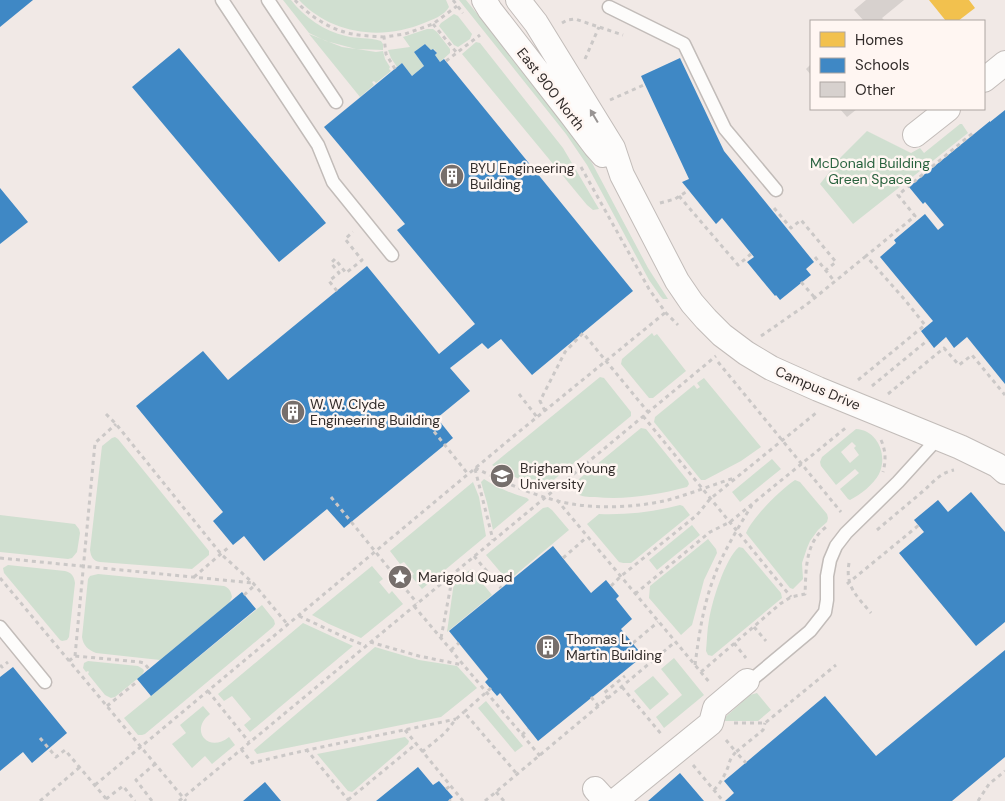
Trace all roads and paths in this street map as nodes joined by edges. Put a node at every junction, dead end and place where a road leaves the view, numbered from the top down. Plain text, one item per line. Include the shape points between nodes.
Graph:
1 (222, 0) edge
2 (268, 0) edge
3 (295, 0) edge
4 (484, 0) edge
5 (518, 0) edge
6 (457, 6) dead end
7 (609, 7) dead end
8 (433, 24) junction
9 (599, 27) dead end
10 (384, 37) junction
11 (486, 42) dead end
12 (457, 53) junction
13 (446, 61) dead end
14 (1005, 63) edge
15 (582, 66) dead end
16 (395, 69) dead end
17 (985, 79) edge
18 (646, 84) dead end
19 (610, 100) dead end
20 (336, 102) dead end
21 (947, 110) edge
22 (974, 132) dead end
23 (915, 136) dead end
24 (577, 161) dead end
25 (622, 175) junction
26 (689, 190) dead end
27 (776, 190) dead end
28 (679, 196) junction
29 (658, 203) dead end
30 (345, 239) dead end
31 (392, 254) dead end
32 (751, 254) dead end
33 (866, 256) junction
34 (815, 257) dead end
35 (665, 258) joint
36 (801, 282) dead end
37 (836, 282) junction
38 (337, 291) dead end
39 (815, 298) junction
40 (670, 309) dead end
41 (666, 313) junction
42 (758, 337) dead end
43 (928, 340) dead end
44 (719, 354) dead end
45 (714, 358) junction
46 (607, 360) junction
47 (730, 367) dead end
48 (854, 383) dead end
49 (870, 388) dead end
50 (890, 391) dead end
51 (519, 394) dead end
52 (1005, 395) edge
53 (811, 407) dead end
54 (545, 411) junction
55 (648, 412) junction
56 (106, 414) dead end
57 (643, 416) junction
58 (537, 417) junction
59 (424, 419) dead end
60 (843, 420) dead end
61 (116, 424) junction
62 (878, 435) dead end
63 (938, 438) junction
64 (782, 441) junction
65 (801, 464) junction
66 (475, 468) junction
67 (959, 470) dead end
68 (1005, 472) edge
69 (468, 474) junction
70 (736, 478) junction
71 (881, 478) dead end
72 (702, 488) junction
73 (331, 497) dead end
74 (546, 497) junction
75 (710, 499) junction
76 (556, 500) junction
77 (755, 502) junction
78 (848, 507) dead end
79 (833, 520) dead end
80 (730, 522) junction
81 (919, 525) dead end
82 (736, 531) junction
83 (876, 531) dead end
84 (587, 537) junction
85 (493, 540) junction
86 (230, 546) dead end
87 (376, 551) junction
88 (221, 554) junction
89 (474, 556) junction
90 (852, 556) dead end
91 (0, 558) edge
92 (563, 558) dead end
93 (83, 566) junction
94 (453, 574) junction
95 (194, 577) junction
96 (620, 577) junction
97 (0, 578) edge
98 (848, 583) junction
99 (254, 584) junction
100 (611, 586) dead end
101 (501, 588) dead end
102 (244, 594) dead end
103 (635, 594) junction
104 (791, 597) junction
105 (417, 603) junction
106 (414, 606) junction
107 (871, 614) dead end
108 (299, 616) junction
109 (658, 622) junction
110 (288, 625) junction
111 (0, 627) edge
112 (754, 627) junction
113 (441, 639) junction
114 (766, 641) dead end
115 (370, 642) junction
116 (675, 642) junction
117 (459, 643) dead end
118 (633, 643) dead end
119 (734, 644) junction
120 (366, 646) junction
121 (451, 650) junction
122 (75, 656) junction
123 (69, 661) junction
124 (463, 665) junction
125 (695, 665) junction
126 (836, 666) dead end
127 (149, 669) dead end
128 (747, 670) junction
129 (701, 672) junction
130 (625, 676) dead end
131 (138, 681) dead end
132 (45, 682) dead end
133 (491, 688) dead end
134 (208, 691) junction
135 (486, 692) junction
136 (591, 698) dead end
137 (608, 699) junction
138 (107, 706) junction
139 (599, 707) junction
140 (464, 712) junction
141 (713, 715) junction
142 (456, 719) junction
143 (766, 723) junction
144 (528, 729) dead end
145 (405, 730) junction
146 (522, 735) junction
147 (40, 738) dead end
148 (250, 742) junction
149 (416, 744) junction
150 (141, 747) junction
151 (241, 749) junction
152 (306, 749) junction
153 (422, 752) junction
154 (736, 752) junction
155 (540, 756) junction
156 (746, 763) dead end
157 (155, 764) junction
158 (80, 767) junction
159 (1005, 771) edge
160 (517, 774) junction
161 (95, 785) junction
162 (450, 786) junction
163 (446, 789) dead end
164 (714, 790) dead end
165 (496, 792) junction
166 (605, 797) edge
167 (185, 799) edge
168 (107, 800) edge
169 (40, 801) edge
170 (135, 801) edge
171 (152, 801) edge
172 (179, 801) edge
173 (349, 801) edge
174 (463, 801) edge
175 (485, 801) edge
176 (504, 801) edge
177 (978, 801) edge

1 - 31 lane via 318,145 333,182
2 - 20 lane
3 - 10 path via 330,26 347,33
4 - 25 street, East 900 North via 594,146
25 -> 5 street, East 900 North via 613,148 536,23
6 - 8 path
7 - 27 lane via 684,44 725,129
8 - 10 path
8 - 12 path
9 - 15 path
10 - 16 path via 386,54
11 - 12 path via 480,35
12 - 13 path
14 - 17 street
18 - 19 path
21 - 23 street
22 - 33 path via 898,195 915,216
24 - 41 path via 649,290
25 - 35 street, East 900 North
26 - 28 path
28 - 29 path
28 - 32 path via 738,265
30 - 38 path via 362,260 346,273 335,259 331,263 339,273 328,281
33 - 37 path
33 - 48 path via 925,325
34 - 37 path
35 - 63 street, Campus Drive via 692,303 722,335 746,353 818,389
36 - 39 path
37 - 39 path
39 - 42 path
40 - 41 path
41 - 46 path
43 - 49 path
44 - 45 path
45 - 47 path
45 - 55 path
45 - 64 path
46 - 54 path
46 - 54 path via 583,333 565,352 540,401
46 - 55 path
50 - 52 path via 944,348 959,365 972,355
51 - 58 path
53 - 64 path via 819,410
54 - 58 path
55 - 57 path
56 - 61 path
57 - 72 path
57 - 74 path
58 - 66 path
59 - 69 path
60 - 65 path via 851,423
61 - 88 path
61 - 93 path via 94,443
62 - 71 path via 886,458
63 - 68 street, Campus Drive
63 - 128 lane via 836,546 827,576 824,612 810,631 755,677
64 - 65 path
64 - 70 path
65 - 77 path
65 - 78 path via 839,513
66 - 69 path
66 - 74 path
66 - 85 path
67 - 83 path via 939,476
69 - 87 path
70 - 72 path
70 - 75 path
72 - 75 path
72 - 76 path via 668,500 631,506 592,506
73 - 87 path
74 - 76 path
74 - 85 path
75 - 80 path
75 - 96 path via 696,515
76 - 84 path
77 - 80 path
77 - 82 path
79 - 104 path via 810,547 805,594
80 - 82 path
80 - 103 path via 710,532
81 - 98 path
82 - 104 path
82 - 125 path via 714,575 700,627
84 - 92 path
84 - 96 path
85 - 89 path
86 - 88 path
87 - 105 path
87 - 108 path
88 - 95 path
88 - 99 path
89 - 94 path
89 - 101 path
90 - 98 path
91 - 93 path
93 - 95 path
93 - 122 path
94 - 105 path
94 - 113 path
95 - 99 path
96 - 100 path
96 - 103 path
97 - 123 path
98 - 107 path
99 - 102 path
99 - 110 path
103 - 109 path
104 - 112 path
105 - 106 path
106 - 113 path
106 - 115 path
108 - 110 path
108 - 120 path
109 - 116 path
109 - 118 path
110 - 134 path
111 - 132 lane
112 - 114 path
112 - 119 path
113 - 121 path
115 - 120 path
115 - 124 path
116 - 125 path
116 - 137 path
117 - 121 path
119 - 128 path
119 - 129 path
120 - 148 path
121 - 124 path
122 - 123 path
122 - 127 path via 140,662
123 - 138 path
124 - 135 path
125 - 129 path
126 - 143 path
128 - 141 street
129 - 141 path via 714,691
130 - 137 path via 604,693
131 - 138 path
133 - 135 path
134 - 148 path
134 - 150 path
135 - 140 path
135 - 146 path
136 - 139 path
137 - 139 path
138 - 150 path
139 - 155 path
140 - 142 path
140 - 160 path
141 - 143 path
141 - 154 path
141 - 166 street
142 - 145 path
142 - 153 path
143 - 154 path via 763,730
144 - 146 path
145 - 149 path
145 - 152 path
146 - 155 path
147 - 158 path via 56,758 65,750
148 - 151 path
149 - 153 path
149 - 173 path
150 - 157 path
150 - 161 path
151 - 152 path via 252,763
151 - 167 path
152 - 173 path
153 - 162 path
154 - 156 path
154 - 164 path
155 - 160 path
157 - 167 path
157 - 171 path via 136,780
158 - 161 path
158 - 169 path
159 - 177 path via 988,784
160 - 165 path
161 - 168 path
162 - 163 path
162 - 174 path
165 - 175 path
165 - 176 path
167 - 172 path
168 - 170 path via 123,786

